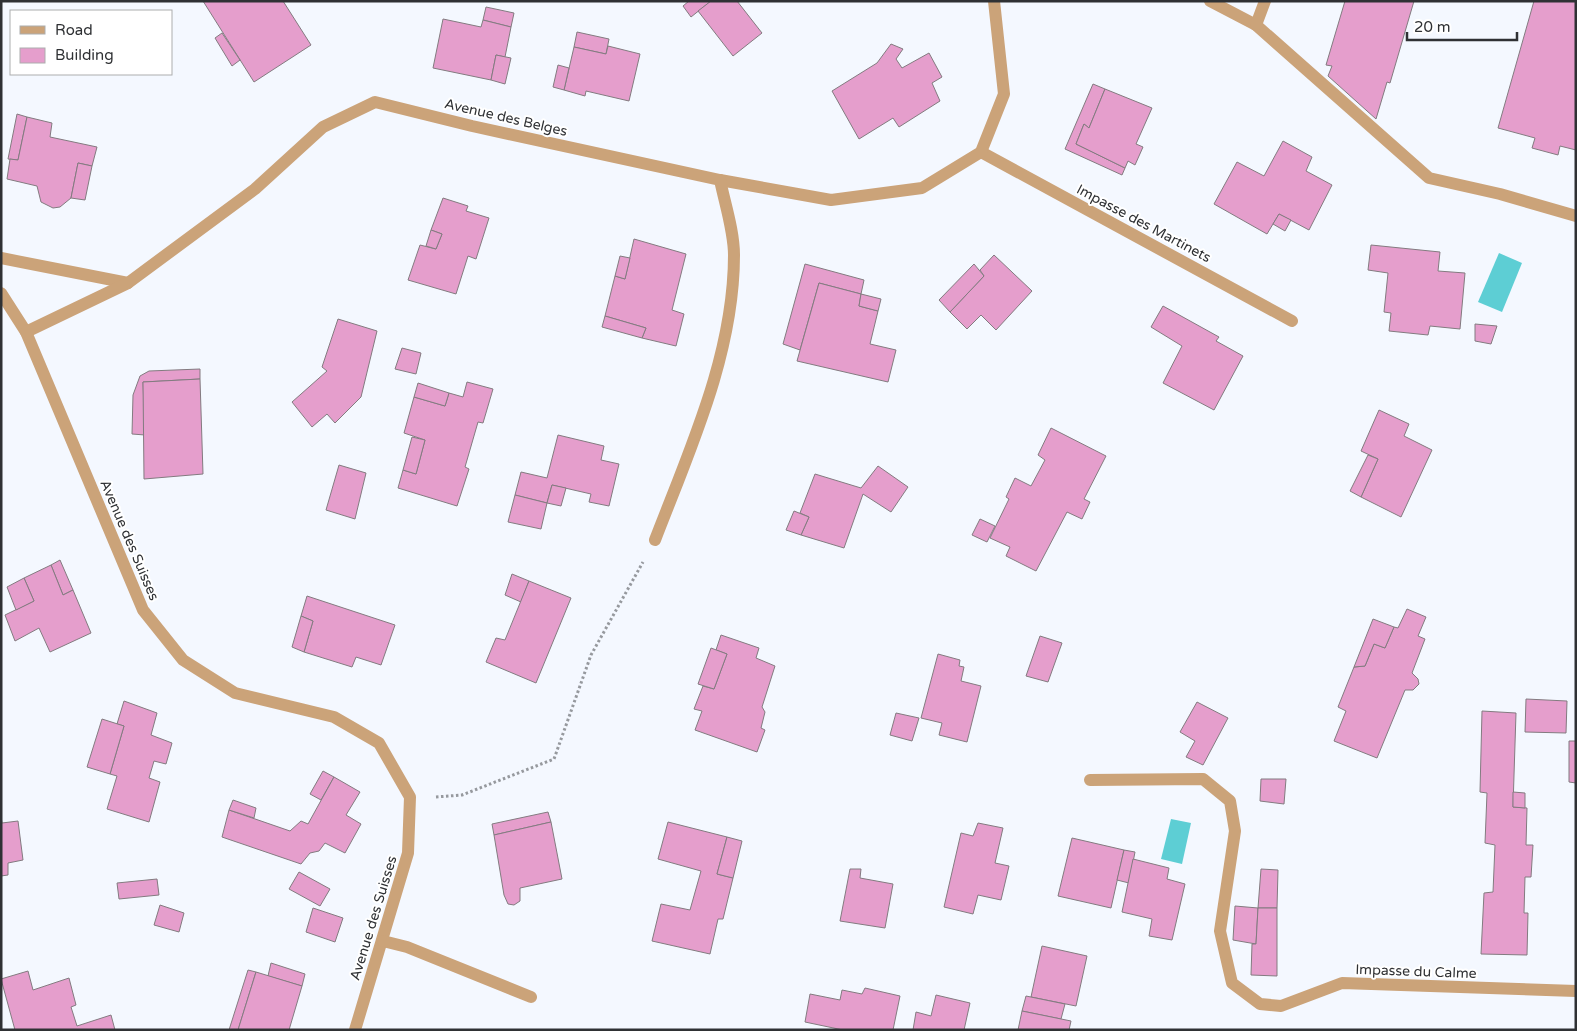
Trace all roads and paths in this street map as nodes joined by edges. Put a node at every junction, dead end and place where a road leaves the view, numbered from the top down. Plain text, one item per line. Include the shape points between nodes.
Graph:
1 (994, 1) edge
2 (1210, 1) edge
3 (1266, 1) edge
4 (1256, 25) junction
5 (981, 152) junction
6 (720, 180) junction
7 (1576, 216) edge
8 (1, 258) edge
9 (128, 283) junction
10 (1, 293) edge
11 (1292, 321) dead end
12 (26, 332) junction
13 (655, 540) joint
14 (1090, 780) dead end
15 (410, 797) junction
16 (383, 940) junction
17 (1576, 991) edge
18 (531, 997) dead end
19 (355, 1030) edge

1 - 5 street via 1004,94
2 - 4 street
3 - 4 street
4 - 7 street via 1429,178
5 - 6 street, Avenue des Belges via 922,188 831,200
5 - 11 street, Impasse des Martinets
6 - 9 street, Avenue des Belges via 375,102 323,127 255,189
6 - 13 street via 734,254 726,341 701,420
8 - 9 street
9 - 12 street, Avenue des Belges
10 - 12 street
12 - 15 street, Avenue des Suisses via 143,610 183,660 235,693 334,717 379,743
13 - 15 path via 591,655 554,759 462,795
14 - 17 street, Impasse du Calme via 1203,779 1230,801 1235,831 1220,931 1232,983 1260,1004 1281,1006 1342,983
15 - 16 street, Avenue des Suisses via 408,853
16 - 18 street
16 - 19 street, Avenue des Suisses

